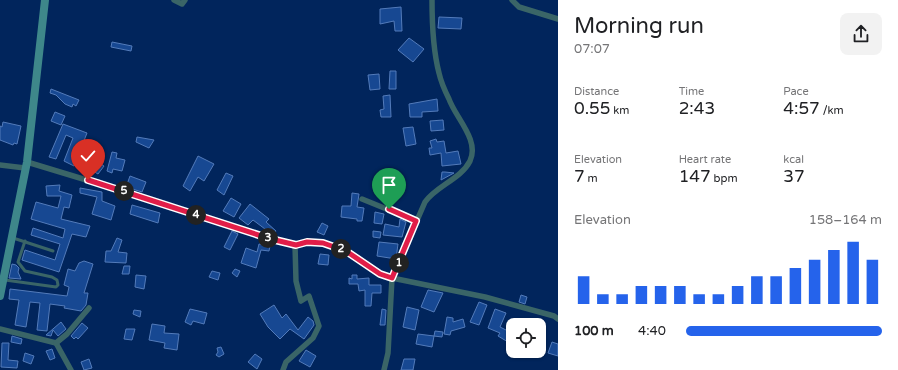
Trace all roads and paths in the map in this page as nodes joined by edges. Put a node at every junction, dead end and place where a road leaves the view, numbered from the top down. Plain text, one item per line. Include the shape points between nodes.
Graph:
1 (45, 0) edge
2 (174, 0) edge
3 (185, 0) edge
4 (432, 0) edge
5 (512, 0) edge
6 (558, 19) edge
7 (0, 165) edge
8 (26, 165) junction
9 (362, 199) dead end
10 (416, 221) junction
11 (12, 238) junction
12 (24, 241) junction
13 (296, 245) junction
14 (53, 251) dead end
15 (392, 278) junction
16 (3, 280) junction
17 (0, 296) edge
18 (89, 308) dead end
19 (558, 319) edge
20 (0, 329) edge
21 (56, 343) junction
22 (71, 370) edge
23 (284, 370) edge
24 (384, 370) edge

1 - 8 main road
2 - 3 street via 182,4
4 - 10 street via 432,28 439,74 468,137 472,154 462,171 430,194
5 - 6 street via 519,7
7 - 8 street
8 - 11 main road
8 - 13 street via 126,192
9 - 10 street
10 - 15 street
11 - 12 lane
11 - 16 main road
12 - 14 lane
12 - 16 lane via 18,262 22,269 52,277 57,280 58,285 56,287
13 - 15 street via 307,242 323,243 346,251 380,274
13 - 23 street via 296,281 301,301 309,296 319,326 313,338 286,362
15 - 19 street via 485,297
15 - 24 street via 388,353
16 - 17 main road
18 - 21 street
20 - 21 street
21 - 22 street

